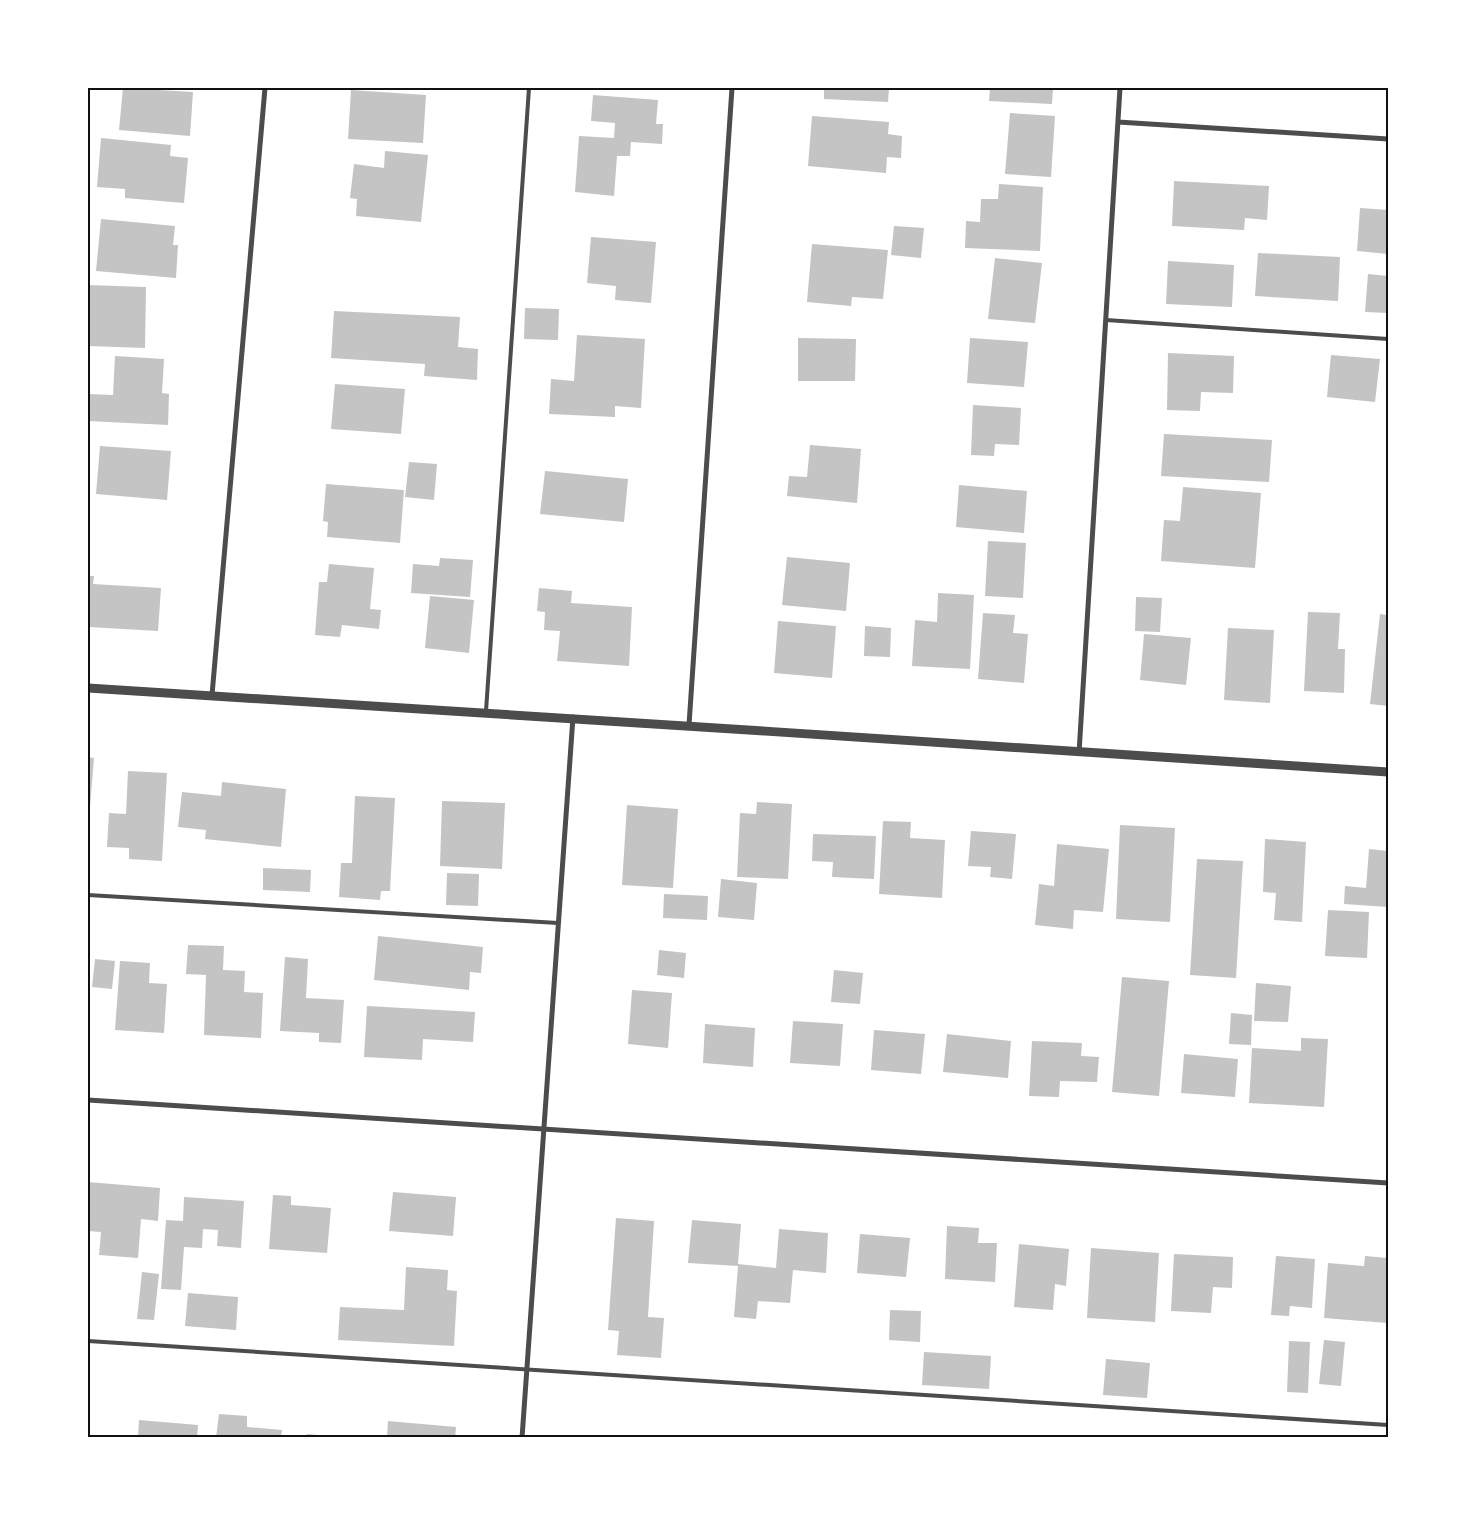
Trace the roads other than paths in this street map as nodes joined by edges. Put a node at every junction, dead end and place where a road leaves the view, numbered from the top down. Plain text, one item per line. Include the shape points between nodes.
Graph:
1 (265, 88) edge
2 (529, 88) edge
3 (732, 88) edge
4 (1120, 88) edge
5 (1118, 122) junction
6 (1388, 139) edge
7 (1106, 320) junction
8 (1388, 339) edge
9 (88, 688) edge
10 (212, 694) junction
11 (486, 711) junction
12 (573, 717) junction
13 (689, 725) junction
14 (1079, 753) junction
15 (1388, 772) edge
16 (88, 895) edge
17 (558, 923) junction
18 (88, 1100) edge
19 (543, 1130) junction
20 (1388, 1183) edge
21 (88, 1341) edge
22 (527, 1369) junction
23 (1388, 1425) edge
24 (522, 1438) edge

1 - 10 street
2 - 11 lane
3 - 13 street
4 - 5 street
5 - 6 street
5 - 7 street
7 - 8 lane
7 - 14 street
9 - 10 street
10 - 11 street
11 - 12 street
12 - 13 street
12 - 17 street
13 - 14 street
14 - 15 street
16 - 17 lane
17 - 19 street
18 - 19 street
19 - 20 street
19 - 22 street
21 - 22 lane
22 - 23 lane
22 - 24 street

